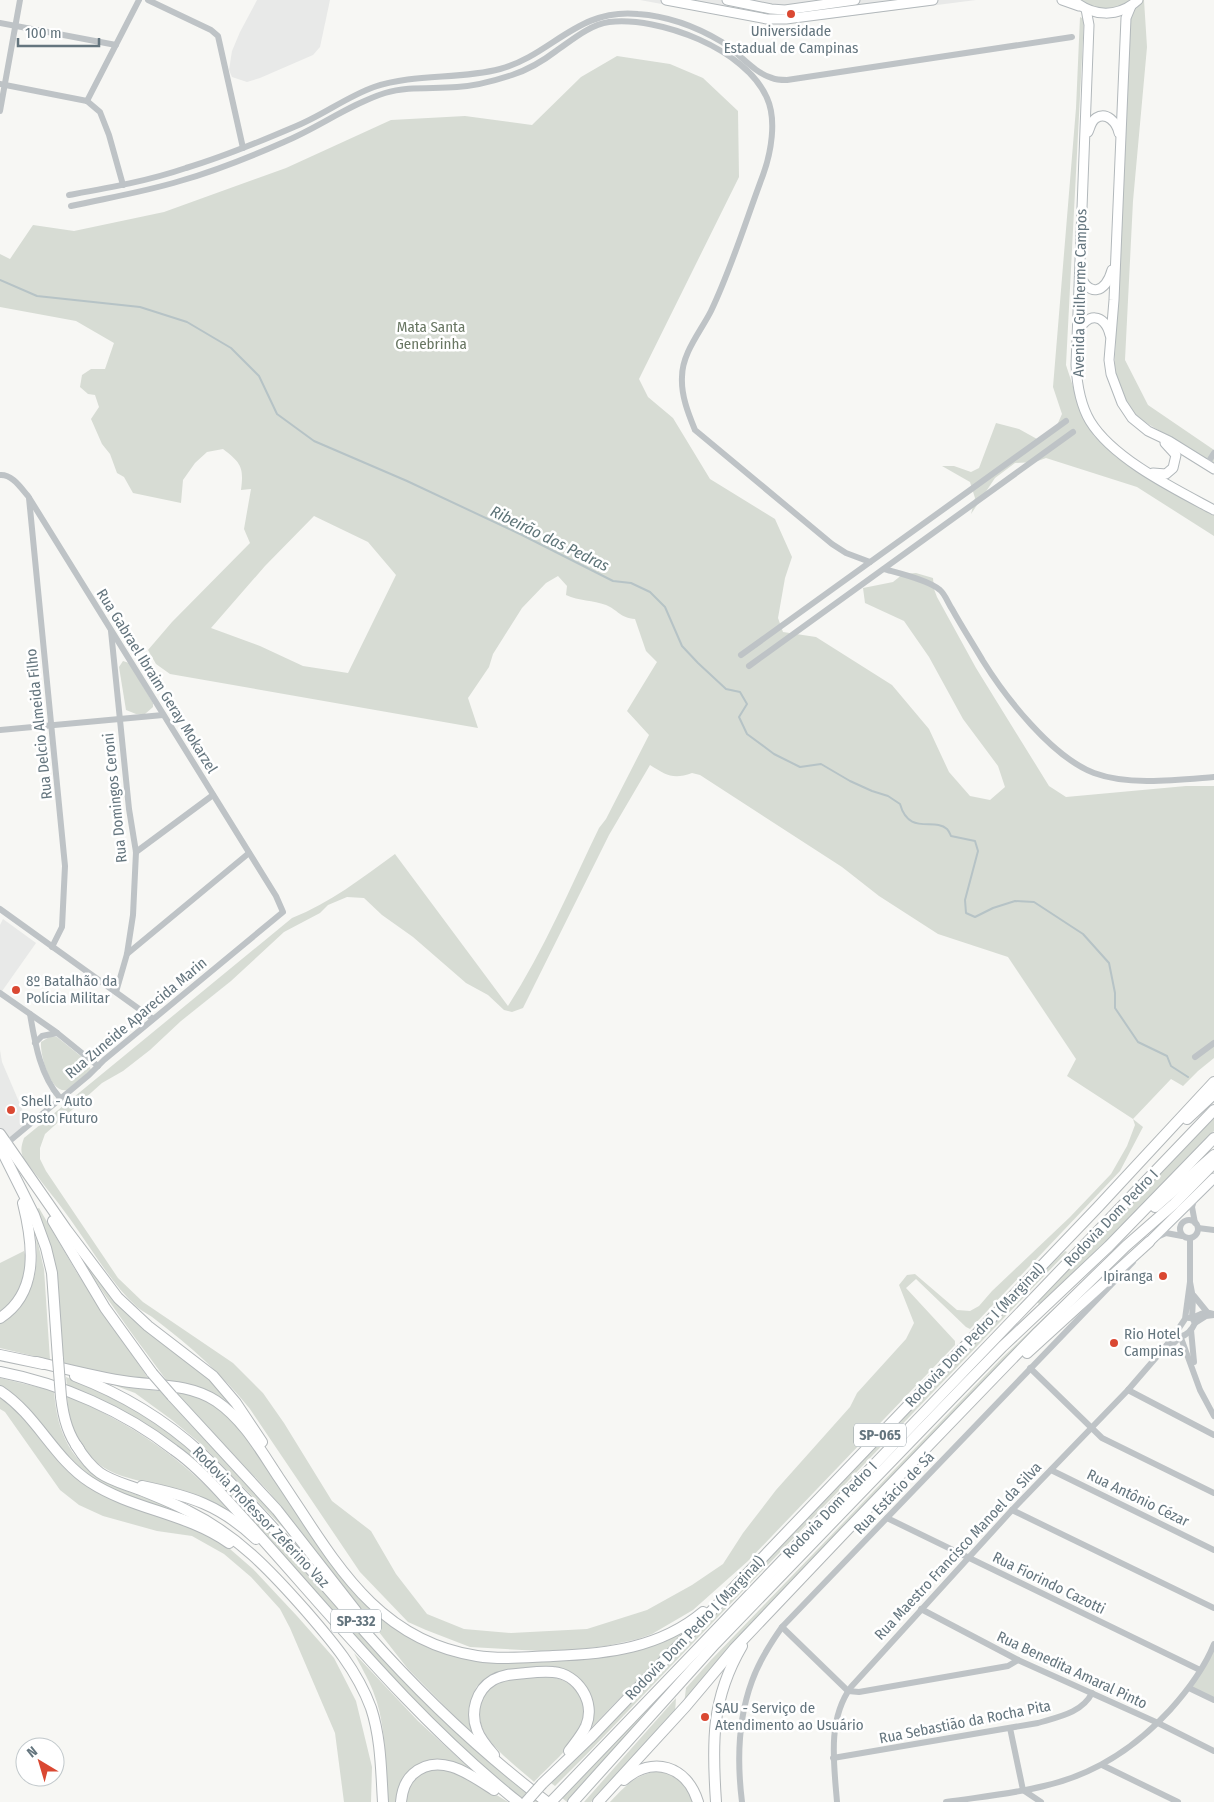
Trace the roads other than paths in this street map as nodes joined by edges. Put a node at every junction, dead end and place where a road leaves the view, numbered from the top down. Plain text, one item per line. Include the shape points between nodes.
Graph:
1 (20, 0) edge
2 (139, 0) edge
3 (148, 0) edge
4 (666, 0) edge
5 (727, 0) edge
6 (854, 0) edge
7 (933, 0) edge
8 (1062, 0) edge
9 (1074, 0) edge
10 (912, 1) edge
11 (1134, 3) edge
12 (1084, 8) junction
13 (0, 23) edge
14 (16, 26) junction
15 (1072, 37) dead end
16 (116, 45) junction
17 (2, 85) edge
18 (87, 101) junction
19 (0, 111) edge
20 (1121, 141) junction
21 (243, 148) junction
22 (1085, 150) junction
23 (123, 185) junction
24 (69, 196) dead end
25 (70, 206) dead end
26 (1116, 245) junction
27 (1079, 261) junction
28 (1076, 339) junction
29 (1111, 340) junction
30 (1066, 420) dead end
31 (1073, 432) dead end
32 (1156, 434) junction
33 (1214, 453) edge
34 (1210, 466) edge
35 (1146, 471) junction
36 (0, 475) edge
37 (28, 496) junction
38 (1214, 510) edge
39 (893, 545) junction
40 (901, 556) junction
41 (870, 562) junction
42 (884, 568) junction
43 (856, 572) junction
44 (864, 583) junction
45 (111, 630) junction
46 (741, 655) dead end
47 (127, 656) junction
48 (114, 659) junction
49 (748, 666) dead end
50 (164, 715) junction
51 (120, 719) junction
52 (52, 726) junction
53 (0, 730) edge
54 (1214, 777) edge
55 (213, 794) junction
56 (136, 852) junction
57 (249, 853) junction
58 (0, 909) edge
59 (283, 912) joint
60 (52, 947) junction
61 (127, 954) junction
62 (116, 992) junction
63 (0, 993) edge
64 (30, 1014) junction
65 (153, 1019) junction
66 (57, 1033) junction
67 (35, 1043) junction
68 (1214, 1043) edge
69 (1195, 1057) dead end
70 (98, 1066) junction
71 (1214, 1082) edge
72 (1214, 1094) edge
73 (60, 1098) junction
74 (1214, 1110) edge
75 (0, 1134) edge
76 (1214, 1138) edge
77 (3, 1146) edge
78 (1214, 1155) edge
79 (1214, 1163) edge
80 (21, 1166) junction
81 (1214, 1178) edge
82 (18, 1185) junction
83 (1196, 1195) junction
84 (1098, 1207) junction
85 (1197, 1225) junction
86 (1214, 1230) edge
87 (1182, 1236) junction
88 (1190, 1238) junction
89 (1149, 1242) junction
90 (1109, 1246) junction
91 (1190, 1282) junction
92 (1192, 1294) junction
93 (1212, 1314) edge
94 (0, 1318) edge
95 (1191, 1319) junction
96 (1191, 1330) junction
97 (1179, 1335) junction
98 (0, 1355) edge
99 (37, 1362) junction
100 (1030, 1368) junction
101 (0, 1372) edge
102 (1195, 1376) junction
103 (1128, 1390) junction
104 (0, 1391) edge
105 (964, 1408) junction
106 (1214, 1416) edge
107 (1091, 1428) junction
108 (1214, 1435) edge
109 (76, 1446) junction
110 (1050, 1470) junction
111 (1214, 1493) edge
112 (1012, 1510) junction
113 (887, 1518) junction
114 (319, 1537) junction
115 (1214, 1550) edge
116 (969, 1558) junction
117 (754, 1567) junction
118 (790, 1590) junction
119 (1214, 1608) edge
120 (921, 1609) junction
121 (328, 1614) junction
122 (316, 1623) junction
123 (782, 1627) junction
124 (1214, 1646) edge
125 (1018, 1660) junction
126 (395, 1664) junction
127 (1200, 1670) junction
128 (1189, 1688) junction
129 (848, 1691) junction
130 (1092, 1693) junction
131 (1214, 1700) edge
132 (1158, 1723) junction
133 (1010, 1728) junction
134 (1214, 1751) edge
135 (833, 1758) junction
136 (1102, 1764) junction
137 (507, 1772) junction
138 (545, 1781) junction
139 (1023, 1790) junction
140 (575, 1801) edge
141 (599, 1801) edge
142 (383, 1802) edge
143 (401, 1802) edge
144 (516, 1802) edge
145 (526, 1802) edge
146 (547, 1802) edge
147 (551, 1802) edge
148 (698, 1802) edge
149 (716, 1802) edge
150 (742, 1802) edge
151 (837, 1802) edge
152 (946, 1802) edge
153 (1041, 1802) edge
154 (1178, 1802) edge

1 - 14 street
2 - 16 street
3 - 21 street via 218,36
4 - 10 main road via 767,19
5 - 6 main road via 785,10
7 - 10 main road
8 - 12 main road
9 - 12 main road
11 - 12 main road via 1119,12 1106,14
11 - 20 main road, Avenida Guilherme Campos via 1126,18
12 - 22 main road, Avenida Guilherme Campos via 1090,25
13 - 14 street
14 - 16 street
14 - 17 street
15 - 21 street via 787,80 772,78 722,42 670,19 637,14 607,15 589,20 531,56 501,68 465,76 431,76 374,87 297,126
16 - 18 street
17 - 18 street
17 - 19 street
18 - 23 street via 100,112
20 - 22 main road via 1115,122 1103,116 1091,123
20 - 26 main road, Avenida Guilherme Campos
21 - 23 street via 185,169
22 - 27 main road, Avenida Guilherme Campos
23 - 24 street
25 - 41 street via 161,186 207,172 303,134 385,93 486,83 510,75 538,63 598,25 633,21 678,31 705,42 735,61 761,86 772,114 771,140 764,170 724,280 686,358 681,375 686,410 695,430 832,544
26 - 27 main road via 1110,276 1101,289 1095,290 1085,284
26 - 29 main road, Avenida Guilherme Campos
27 - 28 main road, Avenida Guilherme Campos
28 - 29 main road via 1081,325 1093,318 1106,323
28 - 35 main road, Avenida Guilherme Campos via 1078,386 1084,409 1109,445
29 - 32 main road, Avenida Guilherme Campos via 1110,374 1118,396 1132,418
30 - 39 street
31 - 40 street
32 - 34 main road, Avenida Guilherme Campos
32 - 35 main road via 1176,455 1176,461 1174,468 1166,474
33 - 34 street
35 - 38 main road, Avenida Guilherme Campos
36 - 37 street, Rua Gabrael Ibraim Geray Mokarzel via 5,474
37 - 45 street, Rua Gabrael Ibraim Geray Mokarzel
37 - 52 street, Rua Delcio Almeida Filho
39 - 40 street
39 - 41 street
40 - 42 street
41 - 43 street
42 - 44 street
42 - 54 street via 920,579 940,590 1011,699 1048,743 1071,761 1094,773 1116,778 1158,782
43 - 44 street
43 - 46 street
44 - 49 street
45 - 47 street, Rua Gabrael Ibraim Geray Mokarzel
45 - 48 street, Rua Domingos Ceroni
47 - 48 street
47 - 50 street, Rua Gabrael Ibraim Geray Mokarzel
48 - 51 street, Rua Domingos Ceroni
50 - 51 street
50 - 55 street, Rua Gabrael Ibraim Geray Mokarzel
51 - 52 street
51 - 56 street, Rua Domingos Ceroni
52 - 53 street
52 - 60 street, Rua Delcio Almeida Filho via 65,866 62,927
55 - 56 street
55 - 57 street, Rua Gabrael Ibraim Geray Mokarzel
56 - 61 street, Rua Domingos Ceroni via 133,915
57 - 59 street, Rua Gabrael Ibraim Geray Mokarzel
57 - 61 street
58 - 60 street
59 - 65 street, Rua Zuneide Aparecida Marin
60 - 62 street
61 - 62 street, Rua Domingos Ceroni
62 - 65 street
63 - 64 street
64 - 66 street
64 - 67 street
65 - 70 street, Rua Zuneide Aparecida Marin
66 - 67 street via 42,1036
66 - 70 street
67 - 73 street via 40,1063
68 - 69 street
70 - 73 street, Rua Zuneide Aparecida Marin
71 - 84 highway, Rodovia Dom Pedro I (Marginal) / SP-065
72 - 84 highway
73 - 77 street, Rua Zuneide Aparecida Marin
74 - 147 highway, Rodovia Dom Pedro I / SP-065
75 - 77 highway
76 - 90 highway, Rodovia Dom Pedro I / SP-065
77 - 80 highway
77 - 82 highway
78 - 90 highway
79 - 105 highway, SP-065
80 - 114 highway via 118,1298 148,1326 213,1376 236,1403
80 - 126 highway, bridge via 97,1295 152,1373 277,1510
81 - 83 main road
82 - 94 highway via 30,1240 30,1269 22,1296
82 - 109 highway, bridge via 34,1215 50,1262 63,1414
83 - 85 street via 1192,1207
83 - 89 main road
84 - 117 highway, Rodovia Dom Pedro I (Marginal) / SP-065
85 - 86 street
85 - 87 street via 1188,1220 1183,1222 1179,1228
85 - 88 street via 1196,1235
87 - 88 street
87 - 89 street via 1166,1233
88 - 91 street
89 - 100 street, Rua Estácio de Sá via 1098,1300
89 - 105 highway
90 - 140 highway, Rodovia Dom Pedro I / SP-065 via 1002,1347 715,1644
91 - 92 street
91 - 95 street
92 - 93 street via 1200,1306
92 - 95 street
93 - 95 street
95 - 96 street
95 - 97 street
96 - 97 street
96 - 102 street
97 - 102 street
97 - 103 street, Rua Maestro Francisco Manoel da Silva
98 - 99 highway, Rodovia Professor Zeferino Vaz / SP-332
99 - 114 highway via 124,1381 184,1388 215,1400 250,1435
99 - 126 highway, Rodovia Professor Zeferino Vaz / SP-332 via 114,1393 153,1415 187,1441 290,1545
100 - 107 street
100 - 113 street, Rua Estácio de Sá
101 - 121 highway, Rodovia Professor Zeferino Vaz / SP-332 via 43,1382 71,1393 142,1428 175,1450 228,1500
102 - 106 street
103 - 107 street, Rua Maestro Francisco Manoel da Silva
103 - 108 street
104 - 122 highway via 22,1408 81,1476 114,1495 196,1525 224,1539 245,1554
105 - 118 highway, SP-065
107 - 110 street, Rua Maestro Francisco Manoel da Silva
107 - 111 street via 1102,1438
109 - 121 highway via 97,1468 114,1478 202,1502 229,1516 255,1538
109 - 122 highway via 89,1464 107,1478 180,1506 230,1535 262,1563
110 - 112 street, Rua Maestro Francisco Manoel da Silva
110 - 115 street, Rua Antônio Cézar
112 - 116 street, Rua Maestro Francisco Manoel da Silva
112 - 119 street
113 - 116 street, Rua Fiorindo Cazotti
113 - 123 street, Rua Estácio de Sá
114 - 117 highway via 357,1590 384,1616 429,1642 454,1651 499,1658 574,1655 638,1646 670,1634 701,1614
116 - 120 street, Rua Maestro Francisco Manoel da Silva
116 - 127 street, Rua Fiorindo Cazotti
117 - 138 highway, Rodovia Dom Pedro I (Marginal) / SP-065
118 - 141 highway, SP-065
118 - 149 highway via 747,1638 728,1673 713,1742
120 - 125 street, Rua Benedita Amaral Pinto
120 - 129 street, Rua Maestro Francisco Manoel da Silva
121 - 144 highway, Rodovia Professor Zeferino Vaz / SP-332 via 429,1723
122 - 142 highway via 353,1670 371,1709 380,1755
123 - 129 street
123 - 150 street, Rua Estácio de Sá via 764,1654 745,1707 739,1745
124 - 127 street
125 - 129 street via 1008,1666 859,1692
125 - 130 street, Rua Benedita Amaral Pinto
126 - 137 highway, Rodovia Professor Zeferino Vaz / SP-332 via 459,1730
127 - 128 street
128 - 131 street
128 - 132 street
129 - 135 street, Rua Maestro Francisco Manoel da Silva via 838,1710
130 - 132 street, Rua Benedita Amaral Pinto
130 - 133 street, Rua Sebastião da Rocha Pita via 1085,1704 1068,1714
132 - 134 street, Rua Benedita Amaral Pinto
132 - 136 street
133 - 135 street, Rua Sebastião da Rocha Pita
133 - 139 street
135 - 151 street, Rua Maestro Francisco Manoel da Silva
136 - 139 street via 1072,1778
136 - 154 street
137 - 138 highway via 477,1731 474,1708 477,1699 487,1684 503,1675 554,1672 571,1677 577,1683 585,1694 588,1714 587,1725 577,1741
137 - 146 highway, Rodovia Professor Zeferino Vaz / SP-332
138 - 145 highway, Rodovia Dom Pedro I (Marginal), bridge
139 - 152 street
139 - 153 street
141 - 148 highway via 636,1771 664,1766 680,1774 691,1785
143 - 144 highway via 409,1778 417,1771 436,1764 457,1768

